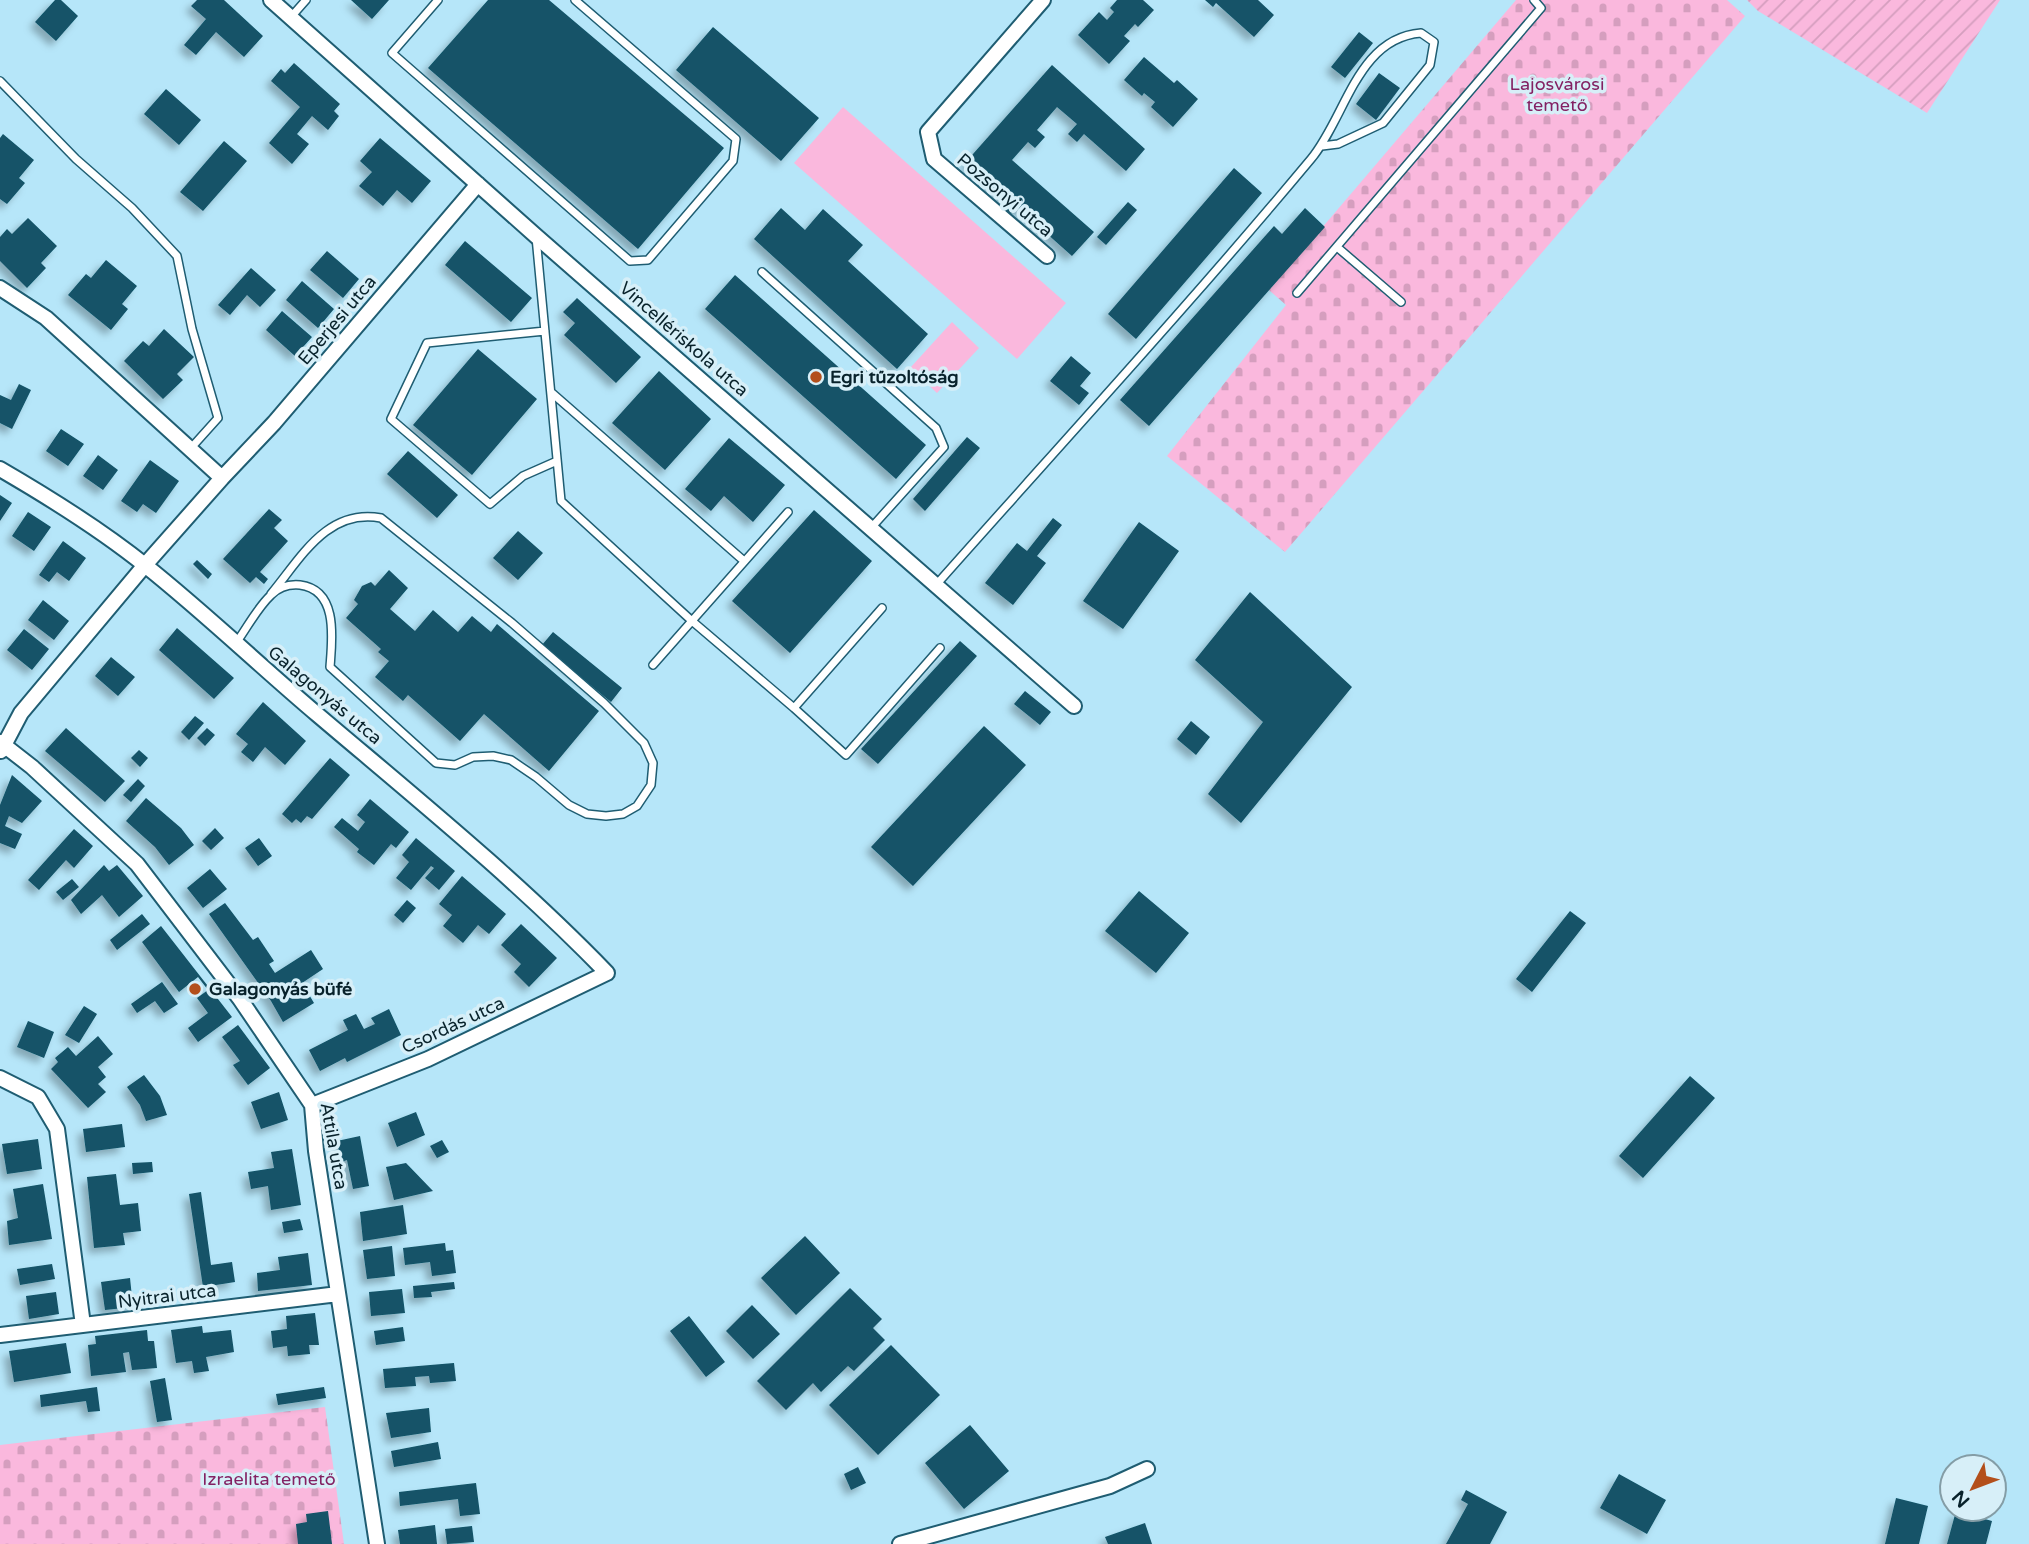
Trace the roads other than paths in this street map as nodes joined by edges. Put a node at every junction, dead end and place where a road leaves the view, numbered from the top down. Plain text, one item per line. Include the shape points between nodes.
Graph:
1 (271, 0) edge
2 (306, 0) edge
3 (438, 0) edge
4 (575, 0) edge
5 (1044, 0) edge
6 (1534, 0) edge
7 (291, 18) junction
8 (0, 81) edge
9 (1322, 146) junction
10 (478, 184) junction
11 (536, 236) junction
12 (1337, 247) junction
13 (1047, 256) dead end
14 (762, 272) dead end
15 (0, 288) edge
16 (1297, 293) dead end
17 (1401, 302) dead end
18 (545, 331) junction
19 (552, 393) junction
20 (191, 449) junction
21 (557, 461) junction
22 (0, 468) edge
23 (222, 478) junction
24 (788, 512) dead end
25 (872, 528) junction
26 (744, 561) junction
27 (145, 565) junction
28 (936, 585) junction
29 (271, 594) junction
30 (882, 608) dead end
31 (692, 621) junction
32 (235, 644) junction
33 (940, 648) dead end
34 (653, 666) dead end
35 (1074, 706) dead end
36 (794, 708) junction
37 (1, 745) edge
38 (607, 973) joint
39 (0, 1078) edge
40 (312, 1105) junction
41 (338, 1294) junction
42 (83, 1325) junction
43 (0, 1335) edge
44 (1147, 1469) dead end
45 (377, 1544) edge
46 (900, 1544) edge

1 - 7 street, Vincellériskola utca
2 - 7 lane
3 - 4 lane via 392,52 630,261 648,260 733,160 736,139
5 - 13 street, Pozsonyi utca via 928,132 934,159
6 - 12 lane via 1541,8
7 - 10 street, Vincellériskola utca
8 - 20 lane via 177,256 218,418
9 - 9 lane via 1363,68 1388,43 1403,34 1420,33 1434,42 1430,65 1383,124 1338,144
9 - 28 lane
10 - 11 street, Vincellériskola utca
10 - 23 street, Eperjesi utca
11 - 18 lane
11 - 25 street, Vincellériskola utca
12 - 16 lane
12 - 17 lane
14 - 25 lane via 936,428 944,447
15 - 20 street via 46,318
18 - 19 lane
18 - 21 lane via 427,343 391,419 490,504 523,476
19 - 21 lane
19 - 26 lane
20 - 23 street
21 - 31 lane via 561,500
22 - 27 street, Galagonyás utca
23 - 27 street, Eperjesi utca
24 - 26 lane
25 - 28 street, Vincellériskola utca
26 - 31 lane
27 - 32 street, Galagonyás utca
27 - 37 street, Eperjesi utca via 22,713
28 - 35 street, Vincellériskola utca
29 - 29 lane via 289,584 305,586 321,596 330,612 330,667 436,763 455,765 473,757 493,756 511,760 569,805 606,816 637,806 651,785 653,764 644,744 604,703 381,518 364,515 324,531
29 - 32 lane
30 - 36 lane
31 - 34 lane
31 - 36 lane
32 - 38 street, Galagonyás utca via 448,823
33 - 36 lane via 846,755
37 - 40 street, Attila utca via 137,864 240,999
38 - 40 street, Csordás utca via 428,1059
39 - 42 street via 38,1097 57,1129
40 - 41 street, Attila utca
41 - 42 street, Nyitrai utca
41 - 45 street, Attila utca
42 - 43 street, Nyitrai utca
44 - 46 street via 1110,1486

